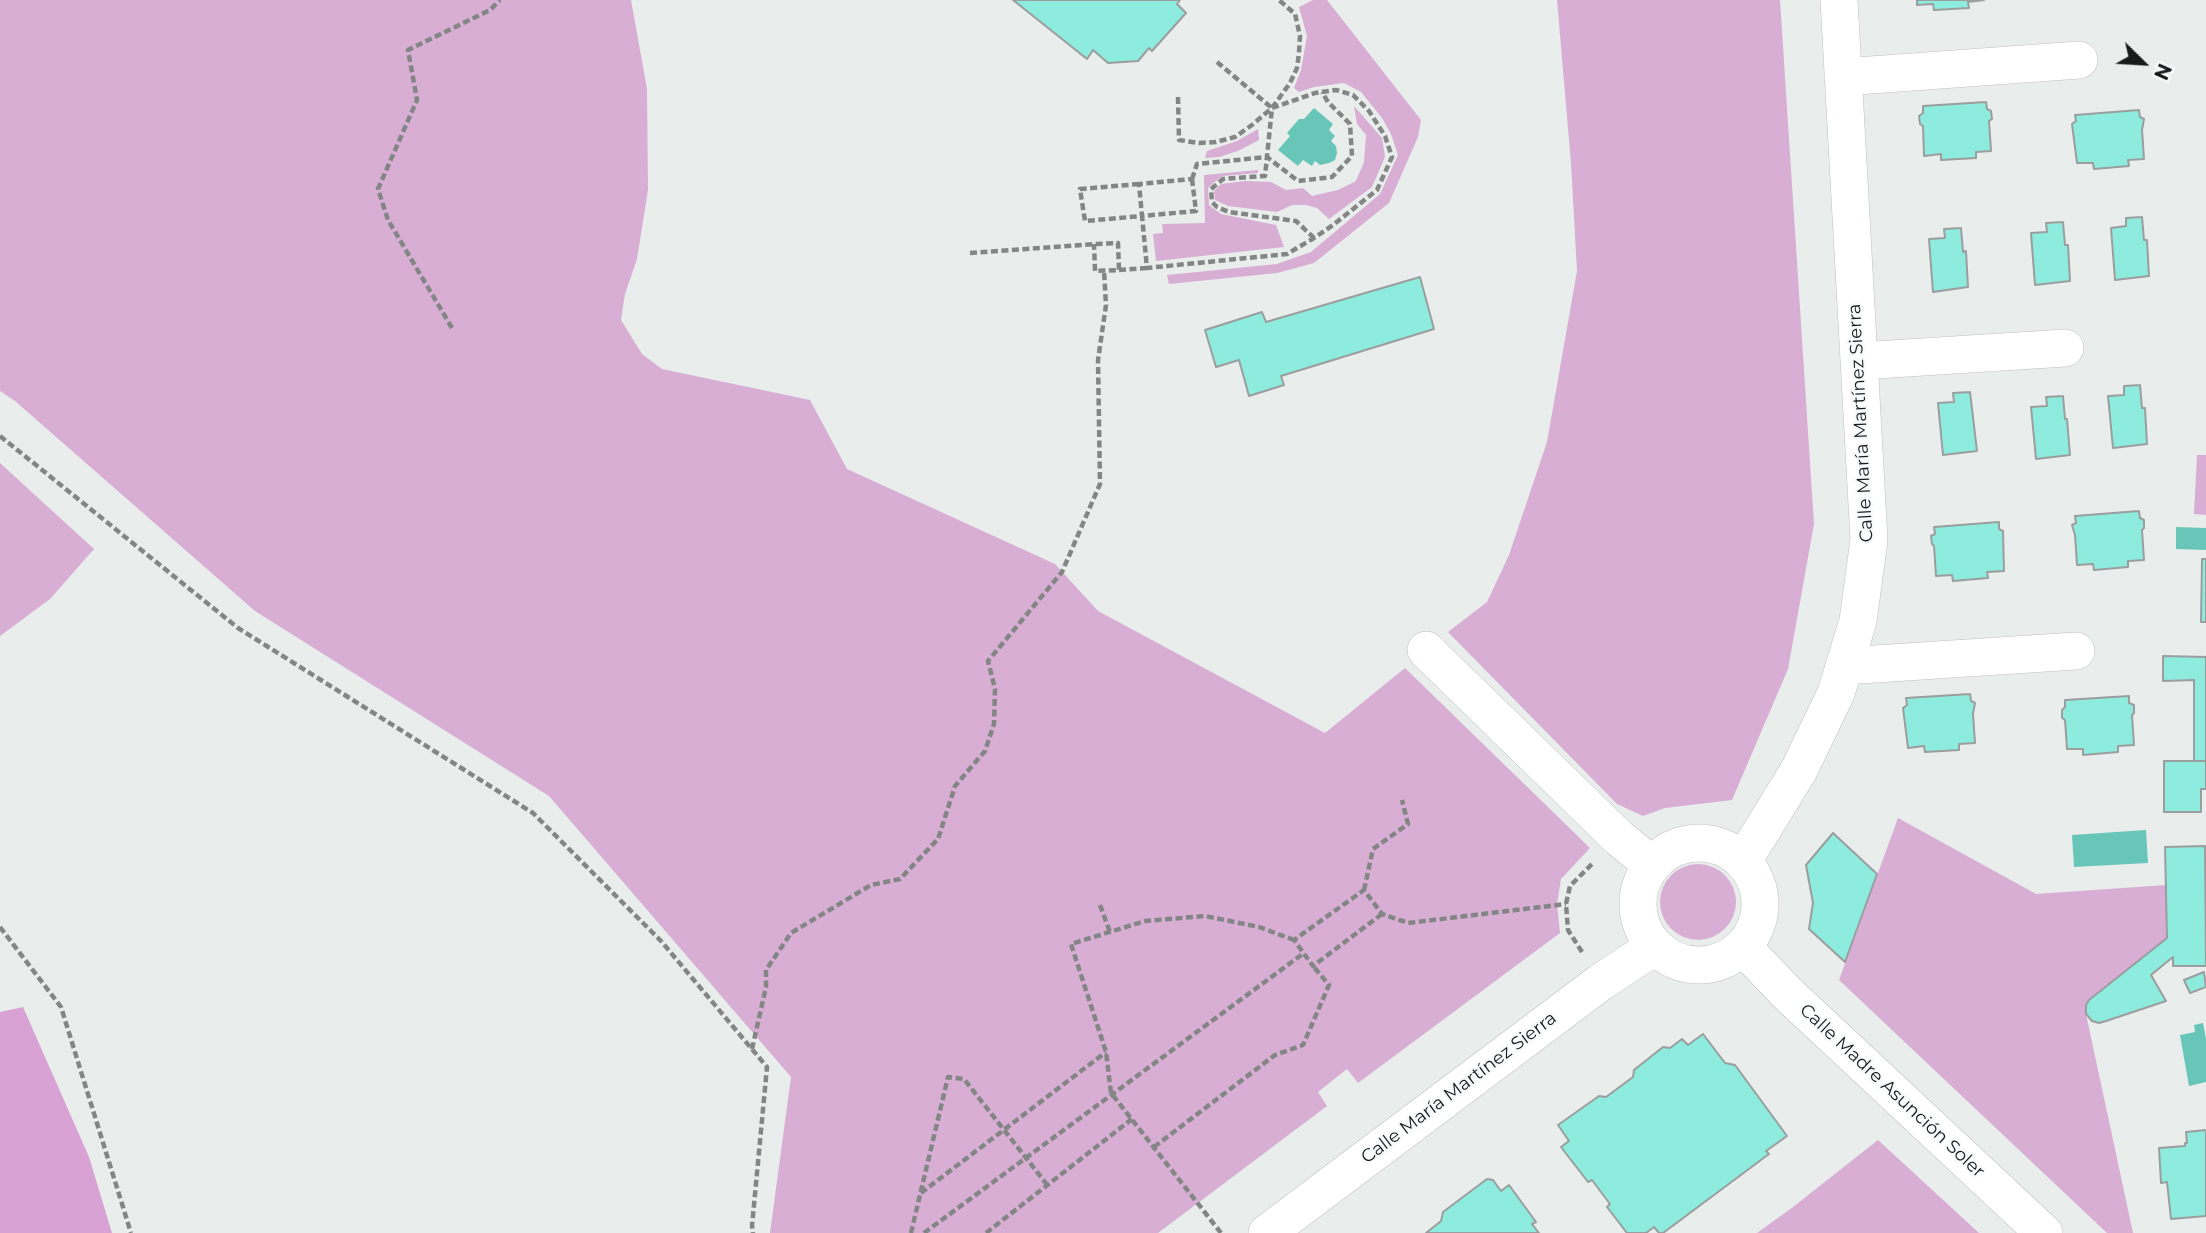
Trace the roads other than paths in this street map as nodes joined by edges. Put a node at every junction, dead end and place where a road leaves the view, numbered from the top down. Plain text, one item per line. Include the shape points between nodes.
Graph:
1 (1839, 0) edge
2 (2079, 60) dead end
3 (1843, 77) junction
4 (2065, 348) dead end
5 (1859, 361) junction
6 (1426, 650) dead end
7 (2076, 651) dead end
8 (1844, 666) junction
9 (1743, 861) junction
10 (1651, 864) junction
11 (1654, 947) junction
12 (1743, 947) junction
13 (1267, 1233) edge
14 (2044, 1233) edge

1 - 3 street, Calle María Martínez Sierra
2 - 3 street
3 - 5 street, Calle María Martínez Sierra
4 - 5 street
5 - 8 street, Calle María Martínez Sierra via 1869,540 1858,621
6 - 10 street
7 - 8 street
8 - 9 street, Calle María Martínez Sierra via 1799,770
9 - 10 street via 1707,842 1686,843
9 - 12 street via 1760,894 1760,913
10 - 11 street via 1637,897 1643,932
11 - 12 street via 1689,965 1727,959
11 - 13 street, Calle María Martínez Sierra
12 - 14 street, Calle Madre Asunción Soler

